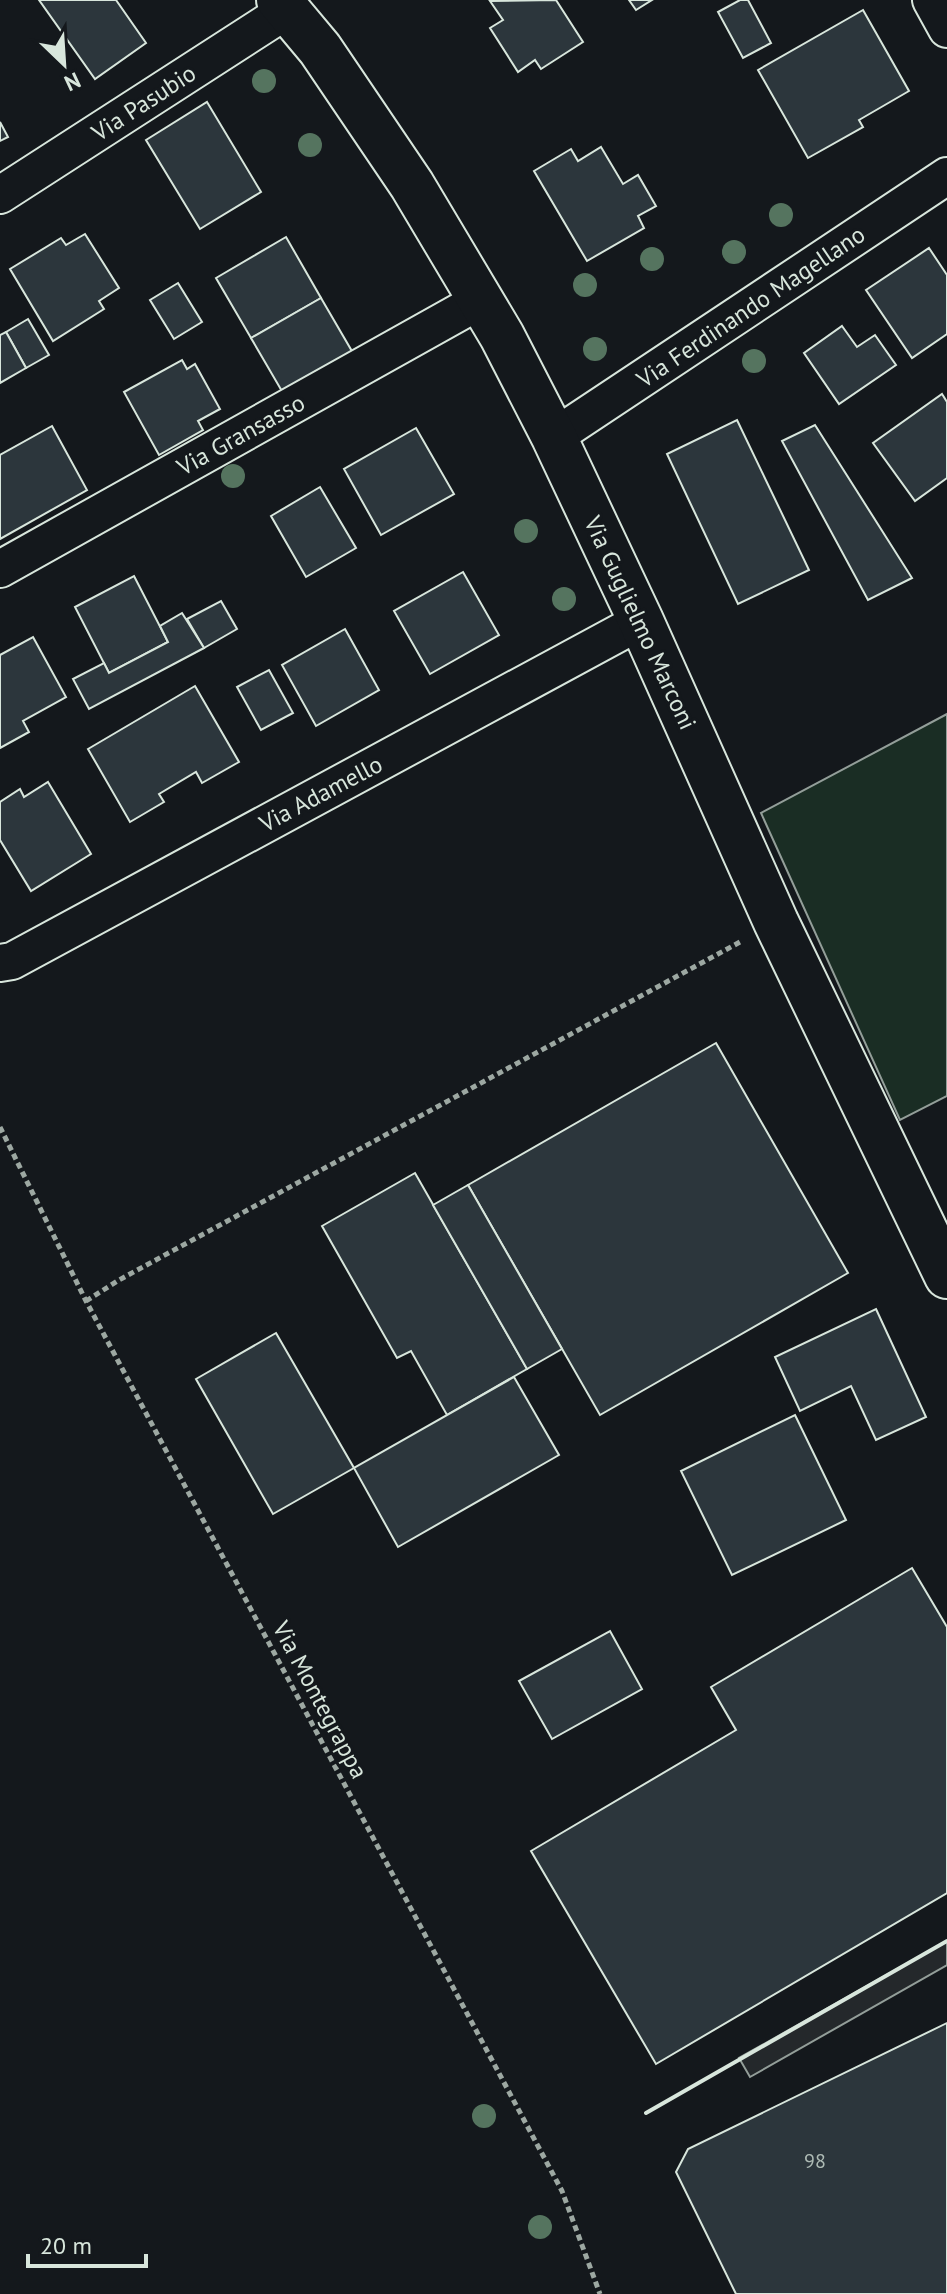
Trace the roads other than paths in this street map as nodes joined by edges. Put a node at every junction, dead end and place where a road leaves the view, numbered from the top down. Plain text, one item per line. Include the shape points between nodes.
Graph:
1 (931, 0) edge
2 (283, 5) edge
3 (947, 29) edge
4 (947, 176) edge
5 (0, 195) edge
6 (481, 300) junction
7 (554, 437) junction
8 (0, 569) edge
9 (641, 621) junction
10 (0, 963) edge
11 (947, 1276) edge

1 - 3 street
2 - 5 street, Via Pasubio
2 - 6 street, Via Guglielmo Marconi via 320,49 412,185
4 - 7 street, Via Ferdinando Magellano
6 - 7 street, Via Guglielmo Marconi
6 - 8 street, Via Gransasso
7 - 9 street, Via Guglielmo Marconi
9 - 10 street, Via Adamello
9 - 11 street, Via Guglielmo Marconi via 776,922

